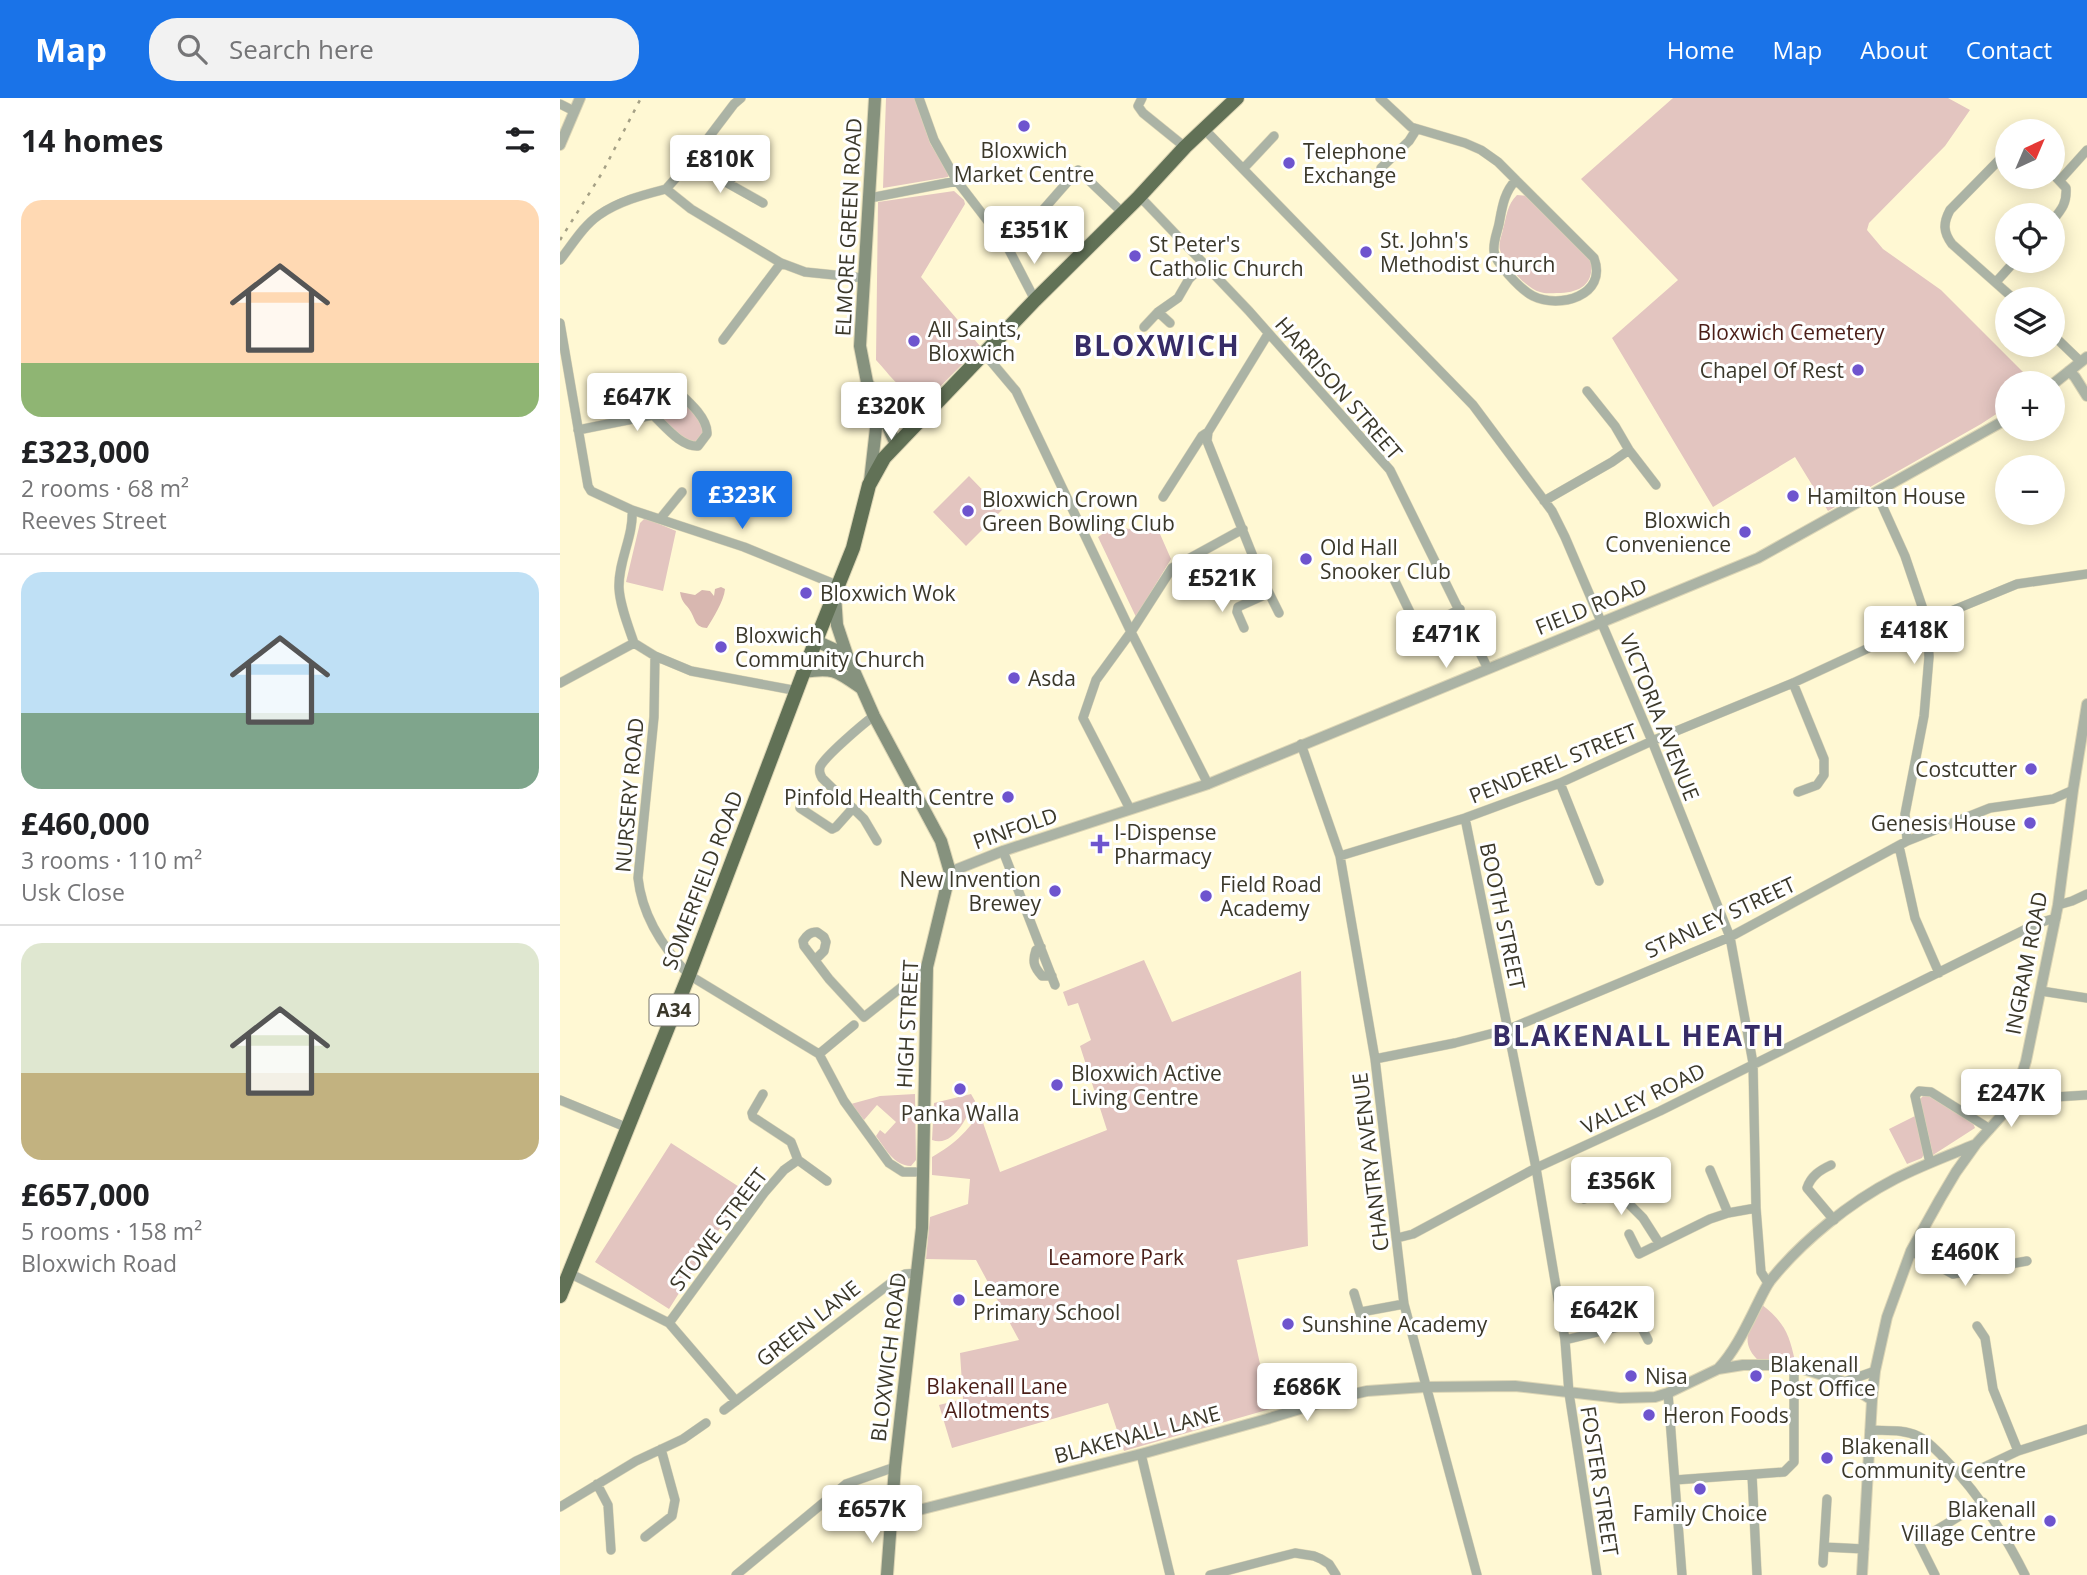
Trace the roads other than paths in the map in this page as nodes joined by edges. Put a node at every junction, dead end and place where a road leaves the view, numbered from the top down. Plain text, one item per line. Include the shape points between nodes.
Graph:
1 (580, 98) edge
2 (741, 98) edge
3 (875, 98) edge
4 (919, 98) edge
5 (1142, 98) edge
6 (1237, 98) edge
7 (1380, 98) edge
8 (560, 104) edge
9 (574, 111) junction
10 (1204, 129) junction
11 (1416, 130) junction
12 (1274, 136) dead end
13 (560, 145) edge
14 (1185, 148) junction
15 (749, 150) dead end
16 (2087, 150) edge
17 (690, 162) junction
18 (1995, 164) edge
19 (1381, 168) dead end
20 (1243, 169) junction
21 (2065, 169) edge
22 (1516, 180) junction
23 (957, 181) junction
24 (729, 183) junction
25 (666, 189) junction
26 (870, 198) junction
27 (1141, 200) junction
28 (764, 203) dead end
29 (1123, 213) junction
30 (1007, 246) junction
31 (560, 260) edge
32 (781, 263) junction
33 (1203, 265) junction
34 (2004, 273) edge
35 (864, 278) junction
36 (1996, 282) junction
37 (2001, 287) edge
38 (1035, 300) junction
39 (1158, 312) junction
40 (560, 323) edge
41 (1170, 323) dead end
42 (1144, 327) dead end
43 (1268, 334) junction
44 (723, 340) dead end
45 (2065, 344) edge
46 (984, 354) junction
47 (2084, 359) edge
48 (2069, 371) junction
49 (2065, 374) edge
50 (1587, 391) dead end
51 (2087, 396) edge
52 (874, 399) junction
53 (653, 415) junction
54 (1995, 426) edge
55 (578, 430) junction
56 (1208, 432) junction
57 (896, 444) junction
58 (1629, 450) junction
59 (869, 485) junction
60 (1656, 485) dead end
61 (682, 492) dead end
62 (1876, 492) junction
63 (1163, 497) dead end
64 (1544, 501) junction
65 (632, 510) junction
66 (660, 519) junction
67 (1243, 529) junction
68 (1391, 573) dead end
69 (2087, 574) edge
70 (837, 590) junction
71 (1269, 593) junction
72 (1460, 609) junction
73 (1279, 613) dead end
74 (1927, 621) junction
75 (1601, 622) junction
76 (1244, 628) dead end
77 (1131, 632) junction
78 (816, 641) junction
79 (634, 643) junction
80 (655, 656) junction
81 (1488, 669) junction
82 (804, 672) junction
83 (560, 683) edge
84 (1793, 683) junction
85 (861, 688) junction
86 (797, 691) junction
87 (2087, 704) edge
88 (874, 716) junction
89 (1652, 741) junction
90 (1301, 744) junction
91 (1208, 783) junction
92 (1560, 783) junction
93 (2073, 790) junction
94 (1798, 792) dead end
95 (800, 808) dead end
96 (853, 808) junction
97 (1130, 809) junction
98 (1465, 818) junction
99 (1094, 821) joint
100 (877, 841) dead end
101 (1903, 844) junction
102 (1003, 851) junction
103 (1340, 856) junction
104 (950, 872) junction
105 (1599, 881) dead end
106 (2087, 894) edge
107 (2058, 905) junction
108 (2056, 918) junction
109 (1730, 937) junction
110 (815, 960) dead end
111 (927, 967) junction
112 (1939, 973) junction
113 (689, 975) junction
114 (1054, 980) dead end
115 (2041, 990) junction
116 (2087, 998) edge
117 (854, 1025) dead end
118 (1509, 1029) junction
119 (819, 1054) junction
120 (1375, 1059) junction
121 (1753, 1063) junction
122 (2016, 1093) junction
123 (762, 1094) dead end
124 (2087, 1095) edge
125 (560, 1100) edge
126 (628, 1128) junction
127 (1990, 1129) junction
128 (1976, 1144) junction
129 (798, 1160) junction
130 (1934, 1161) junction
131 (1831, 1165) dead end
132 (1536, 1168) junction
133 (1710, 1170) dead end
134 (923, 1172) junction
135 (1956, 1172) junction
136 (827, 1181) dead end
137 (1794, 1186) dead end
138 (1807, 1188) junction
139 (1584, 1199) dead end
140 (1756, 1208) junction
141 (1728, 1213) junction
142 (1833, 1220) junction
143 (922, 1228) joint
144 (1629, 1234) dead end
145 (1397, 1238) junction
146 (1659, 1243) junction
147 (1911, 1251) junction
148 (2009, 1252) dead end
149 (2027, 1261) dead end
150 (2012, 1264) junction
151 (569, 1273) junction
152 (918, 1273) junction
153 (1768, 1283) junction
154 (1354, 1293) dead end
155 (560, 1296) edge
156 (1404, 1304) junction
157 (1361, 1312) junction
158 (669, 1323) junction
159 (1363, 1323) dead end
160 (1977, 1326) dead end
161 (1742, 1332) junction
162 (1565, 1340) junction
163 (1648, 1340) dead end
164 (1755, 1365) junction
165 (1794, 1366) junction
166 (1718, 1369) junction
167 (1875, 1371) junction
168 (1844, 1382) junction
169 (1425, 1387) junction
170 (1569, 1393) junction
171 (1668, 1393) junction
172 (1872, 1400) junction
173 (736, 1401) junction
174 (724, 1410) dead end
175 (706, 1423) dead end
176 (2087, 1429) edge
177 (1870, 1430) junction
178 (661, 1449) junction
179 (2018, 1451) junction
180 (1141, 1454) junction
181 (895, 1467) junction
182 (1752, 1475) junction
183 (1963, 1477) junction
184 (1675, 1480) junction
185 (597, 1484) junction
186 (1827, 1499) dead end
187 (1983, 1502) junction
188 (560, 1507) edge
189 (891, 1517) junction
190 (645, 1537) dead end
191 (1824, 1547) junction
192 (1864, 1549) junction
193 (611, 1550) dead end
194 (1822, 1563) dead end
195 (736, 1575) edge
196 (887, 1575) edge
197 (1170, 1575) edge
198 (1210, 1575) edge
199 (1336, 1575) edge
200 (1476, 1575) edge
201 (1597, 1575) edge
202 (1682, 1575) edge
203 (1757, 1575) edge
204 (1862, 1575) edge
205 (1935, 1575) edge
206 (2025, 1575) edge

1 - 9 street
2 - 17 street
3 - 26 main road, ELMORE GREEN ROAD
4 - 23 street via 934,140
5 - 14 street via 1138,106 1143,113
6 - 10 highway, A34
7 - 11 street
8 - 9 street
9 - 13 street
10 - 14 highway, A34
10 - 20 street, VICTORIA AVENUE
11 - 19 street
11 - 22 street via 1474,146
12 - 20 street
14 - 27 highway, A34
15 - 24 street
16 - 21 street
17 - 24 street
17 - 25 street
18 - 36 street via 1944,221 1952,244
20 - 64 street, VICTORIA AVENUE via 1473,405
22 - 22 street via 1594,258 1594,281 1582,295 1555,300 1532,296 1495,257 1504,200
23 - 26 street
23 - 30 street
24 - 28 street
25 - 31 street via 599,215
25 - 32 street
26 - 35 main road, ELMORE GREEN ROAD
27 - 29 highway, A34
27 - 33 street, HARRISON STREET
29 - 30 street via 1079,170
29 - 38 highway, A34
30 - 38 street
32 - 35 street via 805,272
32 - 44 street
33 - 39 street via 1178,298
33 - 43 street, HARRISON STREET
34 - 36 street
35 - 52 main road, ELMORE GREEN ROAD via 860,346
36 - 37 street
38 - 46 highway, A34
39 - 41 street
39 - 42 street
40 - 55 street
43 - 56 street
43 - 72 street, HARRISON STREET via 1390,470
45 - 47 street
46 - 57 highway, A34
46 - 77 street via 1016,391
47 - 48 street
48 - 49 street
48 - 51 street
50 - 58 street
52 - 57 main road, ELMORE GREEN ROAD
52 - 59 main road, ELMORE GREEN ROAD via 876,428
53 - 53 street via 677,391 707,426 707,434 695,447
53 - 55 street
54 - 62 street, FIELD ROAD
55 - 65 street via 591,491
56 - 63 street
56 - 67 street via 1207,441
57 - 59 highway, A34
58 - 60 street
58 - 64 street
59 - 70 highway, A34
61 - 66 street
62 - 74 street
62 - 75 street, FIELD ROAD via 1758,558
64 - 75 street, VICTORIA AVENUE via 1565,537
65 - 66 street
65 - 79 street via 619,587
66 - 70 street via 744,547
67 - 71 street
67 - 77 street via 1172,568
68 - 72 street via 1419,631
69 - 74 street, PENDEREL STREET via 2017,584
70 - 78 highway, SOMERFIELD ROAD / A34
70 - 85 main road via 837,625
71 - 73 street
71 - 76 street via 1238,607
72 - 81 street, HARRISON STREET
74 - 84 street, PENDEREL STREET
74 - 101 street via 1924,716
75 - 81 street, FIELD ROAD
75 - 89 street, VICTORIA AVENUE
77 - 91 street
77 - 97 street via 1096,680 1083,718
78 - 82 highway, SOMERFIELD ROAD / A34
78 - 85 main road via 838,651
79 - 80 street
79 - 83 street
80 - 86 street via 691,671
80 - 113 street, NURSERY ROAD via 639,890 656,933
81 - 90 street, FIELD ROAD
82 - 85 main road via 826,668
82 - 86 highway, SOMERFIELD ROAD / A34
84 - 89 street, PENDEREL STREET
84 - 94 street via 1824,759 1824,775 1817,785
85 - 88 main road
86 - 113 highway, SOMERFIELD ROAD / A34
87 - 93 street, INGRAM ROAD
88 - 96 street via 820,767 822,778
88 - 104 main road via 941,841
89 - 92 street, PENDEREL STREET
89 - 109 street, VICTORIA AVENUE
90 - 91 street, FIELD ROAD
90 - 103 street, CHANTRY AVENUE
91 - 97 street, FIELD ROAD
92 - 98 street, PENDEREL STREET
92 - 105 street
93 - 101 street, STANLEY STREET via 2053,799 1990,808
93 - 107 street, INGRAM ROAD
95 - 96 street via 832,829
96 - 100 street
97 - 99 street, FIELD ROAD
98 - 103 street, PENDEREL STREET
98 - 118 street, BOOTH STREET
99 - 102 street, PINFOLD
101 - 109 street, STANLEY STREET
101 - 112 street via 1915,918
102 - 104 street, PINFOLD
102 - 114 street
103 - 120 street, CHANTRY AVENUE
104 - 111 main road, HIGH STREET
106 - 107 street
107 - 108 street, INGRAM ROAD
108 - 112 street, VALLEY ROAD
108 - 115 street, INGRAM ROAD
109 - 118 street, STANLEY STREET
109 - 121 street, VICTORIA AVENUE
110 - 111 street via 864,1017
111 - 134 main road, HIGH STREET
112 - 121 street, VALLEY ROAD
113 - 119 street, NURSERY ROAD
113 - 126 highway, SOMERFIELD ROAD / A34
115 - 116 street
115 - 122 street, INGRAM ROAD
117 - 119 street
118 - 120 street, STANLEY STREET
118 - 132 street, BOOTH STREET
119 - 134 street via 844,1101 890,1163 903,1172
120 - 145 street, CHANTRY AVENUE
121 - 132 street, VALLEY ROAD
121 - 140 street, VICTORIA AVENUE
122 - 124 street
122 - 127 street, INGRAM ROAD
123 - 129 street via 753,1117 791,1142
125 - 126 street
126 - 151 highway, SOMERFIELD ROAD / A34
127 - 128 street, INGRAM ROAD
127 - 130 street via 1931,1092 1919,1091 1915,1096
128 - 130 street
128 - 135 street, INGRAM ROAD
129 - 136 street
129 - 158 street, STOWE STREET via 764,1193
130 - 135 street
130 - 142 street via 1884,1186
131 - 138 street via 1809,1180
132 - 145 street, VALLEY ROAD via 1413,1234
132 - 162 street, BOOTH STREET
133 - 141 street
134 - 143 main road, HIGH STREET
135 - 147 street, INGRAM ROAD
137 - 138 street
138 - 142 street
139 - 146 street via 1619,1182
140 - 141 street
140 - 153 street, VICTORIA AVENUE via 1762,1272
141 - 146 street
142 - 153 street
143 - 152 main road, BLOXWICH ROAD
144 - 146 street via 1639,1254
145 - 156 street, CHANTRY AVENUE
147 - 150 street via 1953,1274
147 - 167 street, INGRAM ROAD via 1886,1317
148 - 150 street
149 - 150 street
151 - 155 highway, SOMERFIELD ROAD / A34
151 - 158 street
152 - 173 street, GREEN LANE via 896,1279
152 - 181 main road, BLOXWICH ROAD
153 - 161 street
154 - 157 street
156 - 157 street
156 - 169 street, CHANTRY AVENUE
157 - 159 street
158 - 173 street
160 - 179 street via 1985,1338 1993,1389
161 - 164 street via 1741,1349
161 - 166 street
162 - 163 street via 1639,1322
162 - 170 street, BOOTH STREET
164 - 165 street, BLAKENALL LANE
164 - 166 street, BLAKENALL LANE
165 - 168 street, BLAKENALL LANE
165 - 182 street via 1794,1462 1784,1472
166 - 171 street, BLAKENALL LANE
167 - 168 street
167 - 172 street, INGRAM ROAD
168 - 172 street, BLAKENALL LANE
169 - 170 street, BLAKENALL LANE via 1515,1386
169 - 180 street, BLAKENALL LANE via 1336,1398
169 - 200 street, CHANTRY AVENUE
170 - 171 street, BLAKENALL LANE via 1620,1398
170 - 201 street, FOSTER STREET
171 - 184 street
172 - 177 street, INGRAM ROAD
173 - 174 street, GREEN LANE
175 - 178 street
176 - 179 street
177 - 183 street via 1920,1436
177 - 192 street, INGRAM ROAD
178 - 185 street
178 - 190 street via 676,1500 672,1516
179 - 183 street
180 - 189 street, BLAKENALL LANE
180 - 197 street
181 - 189 main road, BLOXWICH ROAD
181 - 195 street via 846,1484
182 - 184 street
182 - 203 street
183 - 187 street
184 - 202 street
185 - 188 street
185 - 193 street via 608,1505
186 - 191 street
187 - 205 street via 1918,1541
187 - 206 street
189 - 196 main road, BLOXWICH ROAD
191 - 192 street
191 - 194 street
192 - 204 street, INGRAM ROAD
198 - 199 street via 1295,1553 1321,1559

